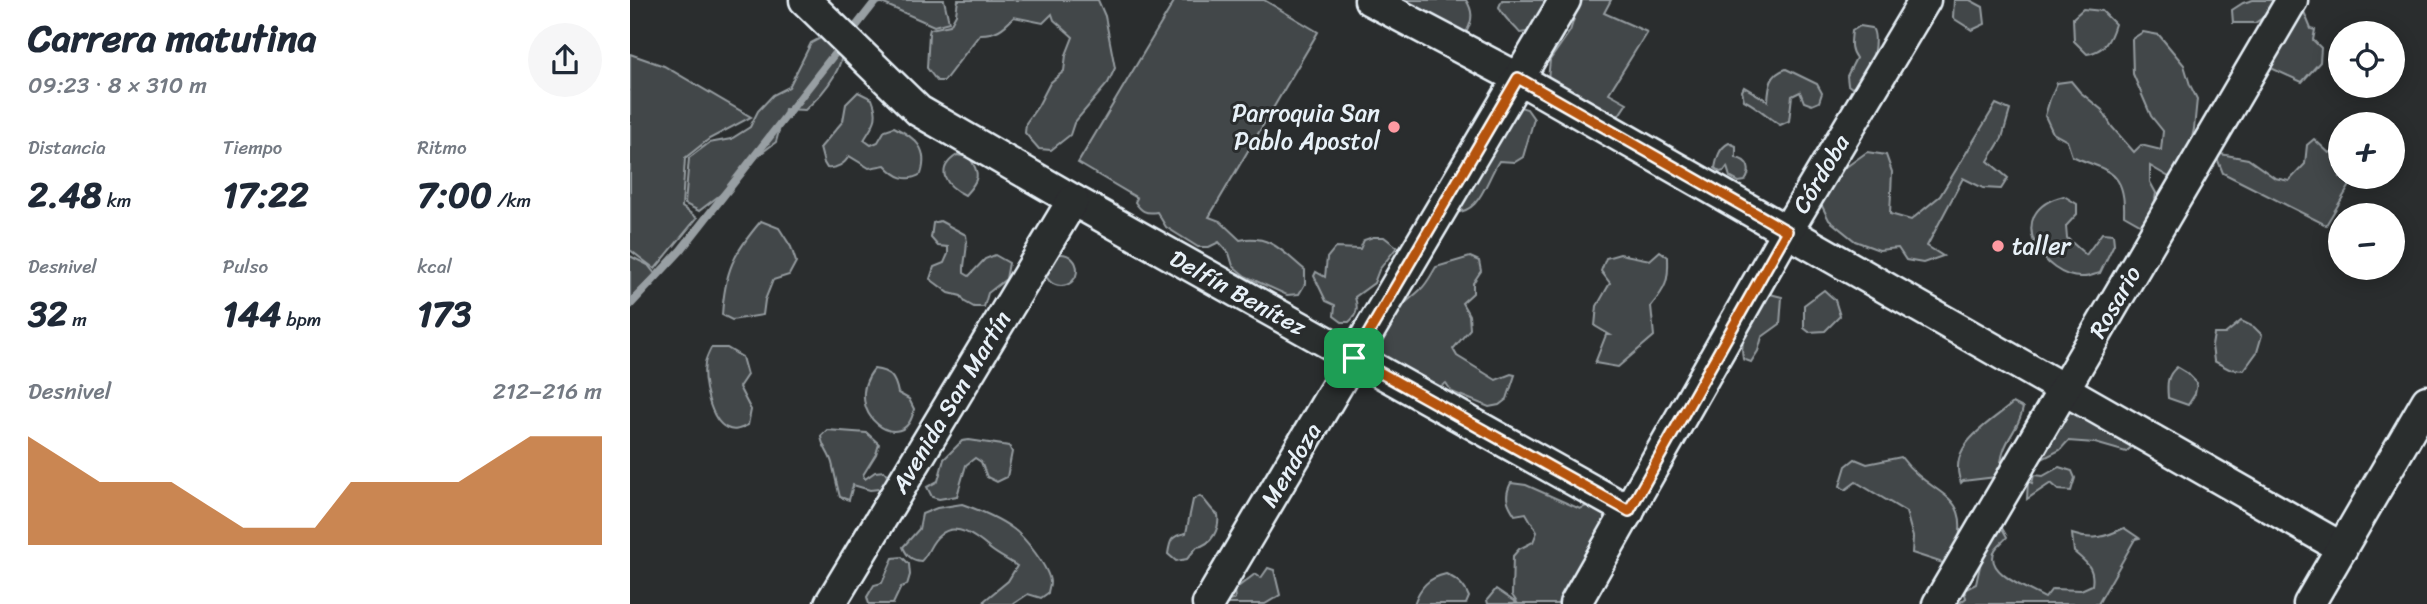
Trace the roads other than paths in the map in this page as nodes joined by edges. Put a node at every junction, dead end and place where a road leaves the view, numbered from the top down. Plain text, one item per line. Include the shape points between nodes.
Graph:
1 (804, 0) edge
2 (1370, 0) edge
3 (1564, 0) edge
4 (1925, 0) edge
5 (2292, 0) edge
6 (1518, 78) junction
7 (1073, 200) junction
8 (1787, 231) junction
9 (1354, 358) junction
10 (2064, 389) junction
11 (2427, 401) edge
12 (1629, 511) junction
13 (2342, 548) junction
14 (830, 604) edge
15 (1208, 604) edge
16 (1575, 604) edge
17 (1938, 604) edge
18 (2309, 604) edge

1 - 7 street, Delfín Benítez via 919,111
2 - 6 street
3 - 6 street, Mendoza
4 - 8 street, Córdoba
5 - 10 street, Rosario
6 - 8 street
6 - 9 street, Mendoza
7 - 9 street, Delfín Benítez
7 - 14 street, Avenida San Martín
8 - 10 street
8 - 12 street, Córdoba
9 - 12 street, Delfín Benítez
9 - 15 street, Mendoza
10 - 13 street
10 - 17 street, Rosario
11 - 13 street
12 - 16 street, Córdoba
13 - 18 street

